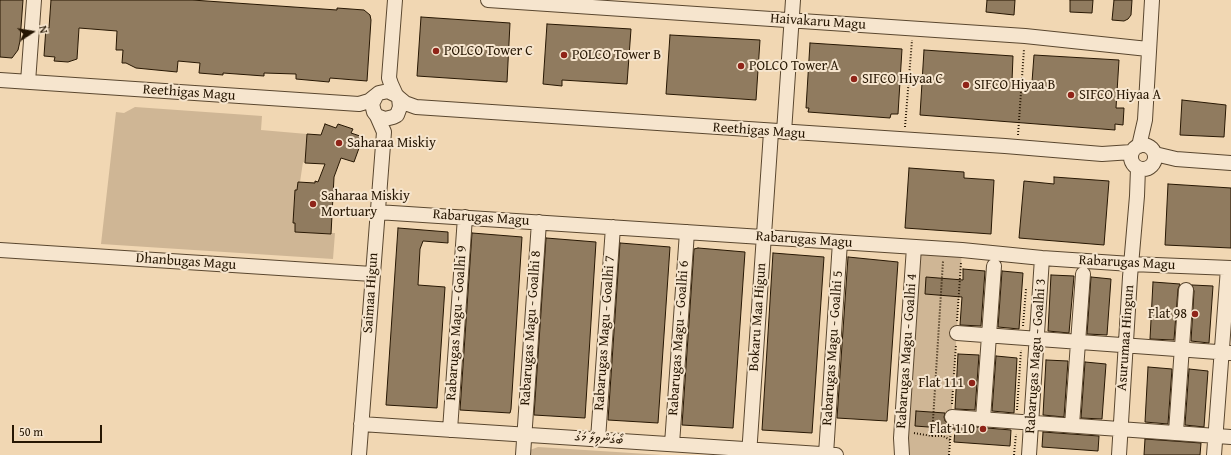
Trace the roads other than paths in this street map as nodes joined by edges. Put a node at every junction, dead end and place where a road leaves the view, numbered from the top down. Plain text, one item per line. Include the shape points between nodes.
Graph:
1 (34, 0) edge
2 (395, 0) edge
3 (488, 0) edge
4 (793, 0) edge
5 (1152, 0) edge
6 (791, 20) junction
7 (1148, 49) junction
8 (389, 78) junction
9 (0, 80) edge
10 (28, 82) junction
11 (378, 94) junction
12 (397, 96) junction
13 (416, 107) junction
14 (377, 116) junction
15 (395, 116) junction
16 (384, 132) junction
17 (777, 132) junction
18 (1143, 157) junction
19 (1231, 163) edge
20 (377, 212) junction
21 (464, 217) junction
22 (538, 222) junction
23 (613, 227) junction
24 (687, 232) junction
25 (764, 237) junction
26 (840, 242) junction
27 (914, 247) junction
28 (0, 250) edge
29 (1042, 258) junction
30 (1131, 264) junction
31 (994, 266) dead end
32 (1229, 268) edge
33 (372, 274) junction
34 (1083, 274) dead end
35 (1186, 290) dead end
36 (957, 333) road end
37 (989, 336) junction
38 (1037, 340) junction
39 (1078, 342) junction
40 (1126, 346) junction
41 (1182, 350) junction
42 (1226, 353) edge
43 (952, 417) road end
44 (983, 419) junction
45 (1032, 422) junction
46 (361, 424) junction
47 (1072, 425) junction
48 (1120, 428) junction
49 (450, 430) junction
50 (1176, 432) junction
51 (1215, 436) junction
52 (1231, 437) edge
53 (598, 439) junction
54 (672, 444) junction
55 (526, 448) edge
56 (749, 452) edge
57 (359, 455) edge
58 (831, 455) edge
59 (902, 455) edge
60 (1029, 455) edge
61 (1118, 455) edge
62 (1214, 455) edge

1 - 10 street
2 - 8 street
3 - 6 street, Haivakaru Magu
4 - 6 street, Bokaru Maa Higun
5 - 7 street, Asurumaa Hingun
6 - 7 street, Haivakaru Magu via 1025,36
6 - 17 street, Bokaru Maa Higun
7 - 18 street, Asurumaa Hingun
8 - 11 street
8 - 12 street
9 - 10 street, Reethigas Magu
10 - 11 street, Reethigas Magu via 359,104
11 - 12 street via 388,91
11 - 14 street via 372,104
12 - 13 street, Reethigas Magu via 405,103
12 - 15 street via 400,107
13 - 15 street, Reethigas Magu
13 - 17 street, Reethigas Magu
14 - 15 street via 385,119
14 - 16 street, Saimaa Higun
15 - 16 street, Saimaa Higun via 389,121
16 - 20 street, Saimaa Higun
17 - 18 street, Reethigas Magu
17 - 25 street, Bokaru Maa Higun
18 - 19 street, Reethigas Magu
18 - 30 street, Asurumaa Hingun
20 - 21 street, Rabarugas Magu
20 - 33 street, Saimaa Higun
21 - 22 street, Rabarugas Magu
21 - 49 street, Rabarugas Magu - Goalhi 9
22 - 23 street, Rabarugas Magu
22 - 55 street, Rabarugas Magu - Goalhi 8
23 - 24 street, Rabarugas Magu
23 - 53 street, Rabarugas Magu - Goalhi 7
24 - 25 street, Rabarugas Magu
24 - 54 street, Rabarugas Magu - Goalhi 6
25 - 26 street, Rabarugas Magu
25 - 56 street, Bokaru Maa Higun
26 - 27 street, Rabarugas Magu
26 - 58 street, Rabarugas Magu - Goalhi 5
27 - 29 street, Rabarugas Magu
27 - 59 street, Rabarugas Magu - Goalhi 4
28 - 33 street, Dhanbugas Magu
29 - 30 street, Rabarugas Magu
29 - 38 street, Rabarugas Magu - Goalhi 3
30 - 32 street, Rabarugas Magu
30 - 40 street, Asurumaa Hingun
31 - 37 street
32 - 42 street
33 - 46 street, Saimaa Higun
34 - 39 street
35 - 41 street
36 - 37 street
37 - 38 street
37 - 44 street
38 - 39 street
38 - 45 street, Rabarugas Magu - Goalhi 3
39 - 40 street
39 - 47 street
40 - 41 street
40 - 48 street, Asurumaa Hingun
41 - 42 street
41 - 50 street
42 - 51 street
43 - 44 street
44 - 45 street
45 - 47 street
45 - 60 street, Rabarugas Magu - Goalhi 3
46 - 49 street, ބޯގަންވިލާ މަގު
46 - 57 street, Saimaa Higun
47 - 48 street
48 - 50 street
48 - 61 street, Asurumaa Hingun
49 - 55 street, ބޯގަންވިލާ މަގު
50 - 51 street
51 - 52 street
51 - 62 street
53 - 54 street, ބޯގަންވިލާ މަގު
53 - 55 street, ބޯގަންވިލާ މަގު
54 - 56 street, ބޯގަންވިލާ މަގު
56 - 58 street, ބޯގަންވިލާ މަގު

